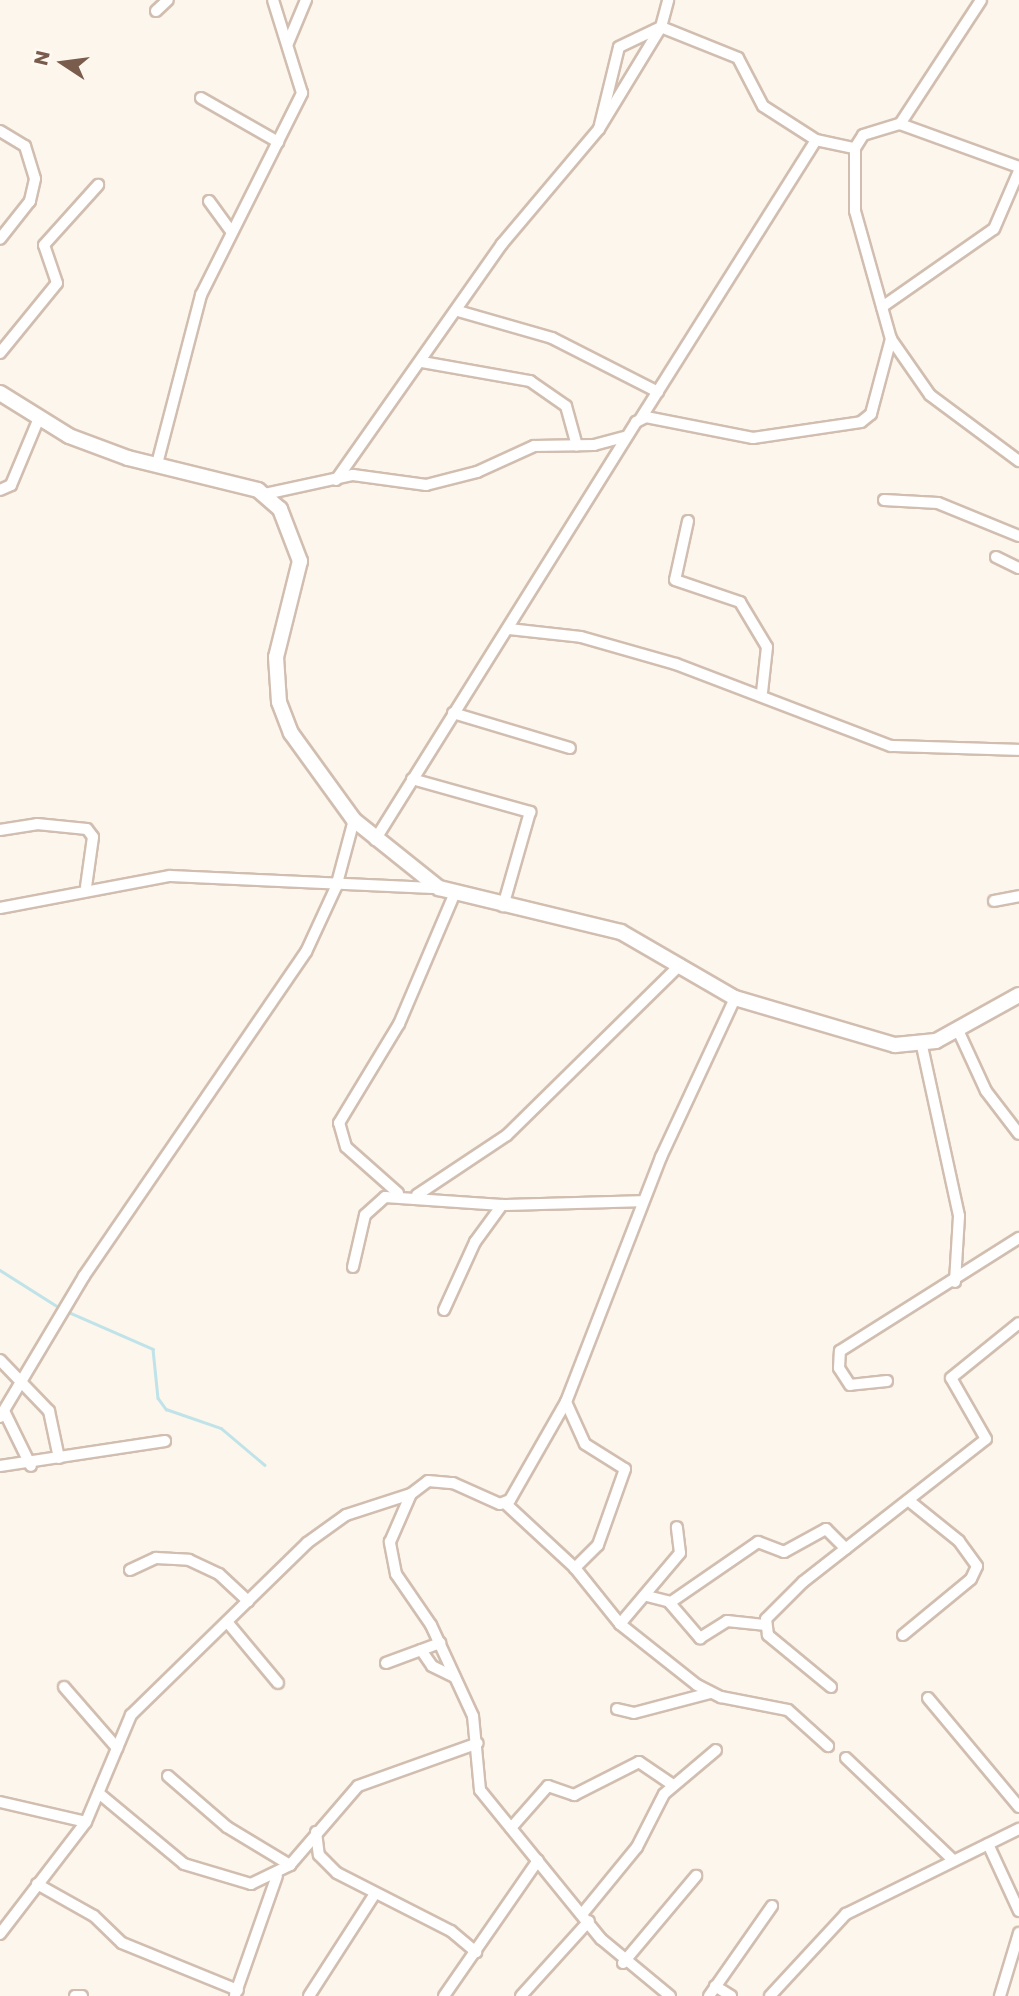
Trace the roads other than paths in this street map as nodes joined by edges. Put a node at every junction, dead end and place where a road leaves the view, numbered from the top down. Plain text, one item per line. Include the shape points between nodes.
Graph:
1 (168, 0) edge
2 (272, 0) edge
3 (306, 0) edge
4 (668, 0) edge
5 (981, 0) edge
6 (156, 11) dead end
7 (661, 27) junction
8 (288, 43) junction
9 (201, 98) dead end
10 (900, 124) junction
11 (599, 129) junction
12 (0, 131) edge
13 (816, 140) junction
14 (278, 142) junction
15 (855, 148) junction
16 (1019, 169) edge
17 (98, 185) dead end
18 (209, 201) dead end
19 (231, 230) junction
20 (0, 239) edge
21 (882, 307) junction
22 (458, 311) junction
23 (891, 339) junction
24 (0, 353) edge
25 (422, 362) junction
26 (658, 392) junction
27 (0, 393) edge
28 (39, 418) junction
29 (640, 418) junction
30 (624, 437) junction
31 (578, 446) junction
32 (1019, 461) edge
33 (157, 464) junction
34 (335, 480) junction
35 (0, 490) edge
36 (265, 494) junction
37 (884, 500) dead end
38 (688, 521) dead end
39 (1019, 536) edge
40 (996, 557) dead end
41 (1019, 568) edge
42 (509, 629) junction
43 (762, 692) junction
44 (453, 713) junction
45 (570, 748) dead end
46 (1019, 750) edge
47 (412, 779) junction
48 (354, 820) junction
49 (0, 830) edge
50 (375, 840) junction
51 (86, 887) junction
52 (336, 887) junction
53 (439, 888) junction
54 (455, 893) junction
55 (1019, 896) edge
56 (994, 901) dead end
57 (503, 906) junction
58 (0, 908) edge
59 (680, 965) junction
60 (1019, 995) edge
61 (735, 998) junction
62 (957, 1028) junction
63 (922, 1046) junction
64 (1019, 1134) edge
65 (398, 1193) junction
66 (417, 1195) junction
67 (643, 1201) junction
68 (502, 1205) junction
69 (1019, 1238) edge
70 (354, 1267) dead end
71 (955, 1282) junction
72 (444, 1310) dead end
73 (1019, 1323) edge
74 (0, 1360) edge
75 (22, 1378) junction
76 (887, 1381) dead end
77 (566, 1402) junction
78 (2, 1414) edge
79 (165, 1441) dead end
80 (59, 1458) junction
81 (0, 1466) edge
82 (31, 1466) junction
83 (411, 1494) junction
84 (908, 1500) junction
85 (506, 1504) junction
86 (677, 1527) dead end
87 (846, 1549) junction
88 (575, 1568) junction
89 (130, 1570) dead end
90 (647, 1596) junction
91 (248, 1601) junction
92 (668, 1602) junction
93 (228, 1623) junction
94 (620, 1624) junction
95 (764, 1625) junction
96 (903, 1635) dead end
97 (440, 1643) junction
98 (421, 1650) junction
99 (386, 1663) dead end
100 (455, 1677) junction
101 (278, 1684) dead end
102 (64, 1687) dead end
103 (831, 1687) dead end
104 (710, 1693) junction
105 (928, 1698) dead end
106 (617, 1709) dead end
107 (478, 1743) junction
108 (828, 1746) dead end
109 (117, 1748) junction
110 (716, 1749) dead end
111 (846, 1758) dead end
112 (168, 1776) dead end
113 (673, 1784) junction
114 (100, 1794) junction
115 (0, 1802) edge
116 (1019, 1807) edge
117 (86, 1822) junction
118 (511, 1828) junction
119 (1019, 1829) edge
120 (316, 1832) junction
121 (988, 1844) junction
122 (538, 1860) junction
123 (953, 1860) junction
124 (289, 1865) junction
125 (277, 1876) junction
126 (696, 1876) dead end
127 (37, 1884) junction
128 (374, 1895) junction
129 (772, 1906) dead end
130 (1019, 1911) edge
131 (586, 1917) junction
132 (0, 1934) edge
133 (1019, 1936) edge
134 (476, 1952) junction
135 (623, 1963) junction
136 (712, 1991) edge
137 (236, 1993) edge
138 (75, 1996) edge
139 (82, 1996) edge
140 (309, 1996) edge
141 (444, 1996) edge
142 (520, 1996) edge
143 (670, 1996) edge
144 (731, 1996) edge
145 (770, 1996) edge
146 (1000, 1996) edge

1 - 6 street
2 - 8 street
3 - 8 street
4 - 7 street
5 - 10 street
7 - 11 street
7 - 11 street via 619,47
7 - 13 street via 738,58 755,100
8 - 14 street via 302,93
9 - 14 street
10 - 15 street via 863,135
10 - 16 street
11 - 22 street via 502,244
12 - 20 street via 25,146 35,179 30,201
13 - 15 street
13 - 26 street
14 - 19 street
15 - 21 street via 855,211
16 - 21 street via 994,229
17 - 24 street via 44,245 57,283
18 - 19 street
19 - 33 street via 201,295
21 - 23 street
22 - 25 street
22 - 26 street via 552,338
23 - 29 street via 871,414 861,422 753,438
23 - 32 street via 930,395
25 - 31 street via 530,381 566,406
25 - 34 street
26 - 29 street
27 - 28 street
28 - 33 street via 69,436
28 - 35 street via 11,485
29 - 30 street
30 - 31 street
30 - 42 street via 588,507
31 - 34 street via 534,446 477,472 426,485 353,475
33 - 36 street
34 - 36 street
36 - 48 street via 291,528 300,561 276,657 279,702 301,752
37 - 39 street via 938,503
38 - 43 street via 675,580 740,602 767,647
40 - 41 street
42 - 43 street via 581,636
42 - 44 street
43 - 46 street via 891,746
44 - 45 street
44 - 47 street
47 - 50 street
47 - 57 street via 530,812
48 - 50 street
48 - 52 street
49 - 51 street via 37,824 88,829 93,837
50 - 53 street
51 - 52 street via 209,875
51 - 58 street
52 - 53 street
52 - 75 street via 306,952
53 - 54 street
54 - 57 street
54 - 65 street via 399,1024 339,1123 346,1147
55 - 56 street
57 - 59 street via 621,932
59 - 61 street
59 - 66 street via 507,1135
60 - 62 street
61 - 63 street via 855,1037
61 - 67 street
62 - 63 street
62 - 64 street via 986,1091
63 - 71 street via 959,1216
65 - 66 street
65 - 70 street via 365,1215
66 - 68 street
67 - 68 street
67 - 77 street
68 - 72 street via 475,1242
69 - 71 street
71 - 76 street via 840,1351 839,1368 850,1385
73 - 84 street via 951,1378 986,1440
74 - 75 street
75 - 78 street
75 - 80 street via 50,1411
77 - 85 street
77 - 88 street via 585,1444 625,1469 597,1545
78 - 82 street
79 - 80 street
80 - 82 street
81 - 82 street
83 - 85 street via 437,1480
83 - 91 street via 327,1527
83 - 97 street via 390,1552 402,1586
84 - 87 street
84 - 96 street via 959,1541 977,1566 971,1579
85 - 88 street
86 - 90 street via 680,1553
87 - 92 street via 826,1529 784,1552 758,1542
87 - 95 street
88 - 94 street
89 - 91 street via 156,1558 189,1560 219,1574
90 - 92 street
90 - 94 street
91 - 93 street
92 - 95 street via 701,1638 727,1621
93 - 101 street
93 - 109 street via 125,1721
94 - 104 street
95 - 103 street via 768,1635
97 - 98 street
97 - 100 street
98 - 99 street
98 - 100 street via 432,1666
100 - 107 street
102 - 109 street
104 - 106 street via 634,1713
104 - 108 street via 788,1710
105 - 116 street
107 - 118 street via 478,1786
107 - 120 street via 374,1776
109 - 114 street
110 - 113 street
111 - 123 street
112 - 124 street via 227,1827
113 - 118 street via 639,1762 575,1795 548,1786
113 - 131 street via 637,1847
114 - 117 street
114 - 125 street via 205,1874 251,1884
115 - 117 street
117 - 127 street
118 - 122 street
119 - 121 street
120 - 124 street
120 - 128 street via 326,1864
121 - 123 street
121 - 130 street
122 - 131 street
122 - 134 street
123 - 145 street via 846,1914
124 - 125 street
125 - 137 street
126 - 135 street
127 - 132 street
127 - 137 street via 94,1916 122,1943
128 - 134 street via 451,1931
128 - 140 street
129 - 136 street
131 - 135 street
131 - 142 street
133 - 146 street
134 - 141 street
135 - 143 street
136 - 144 street
138 - 139 street

